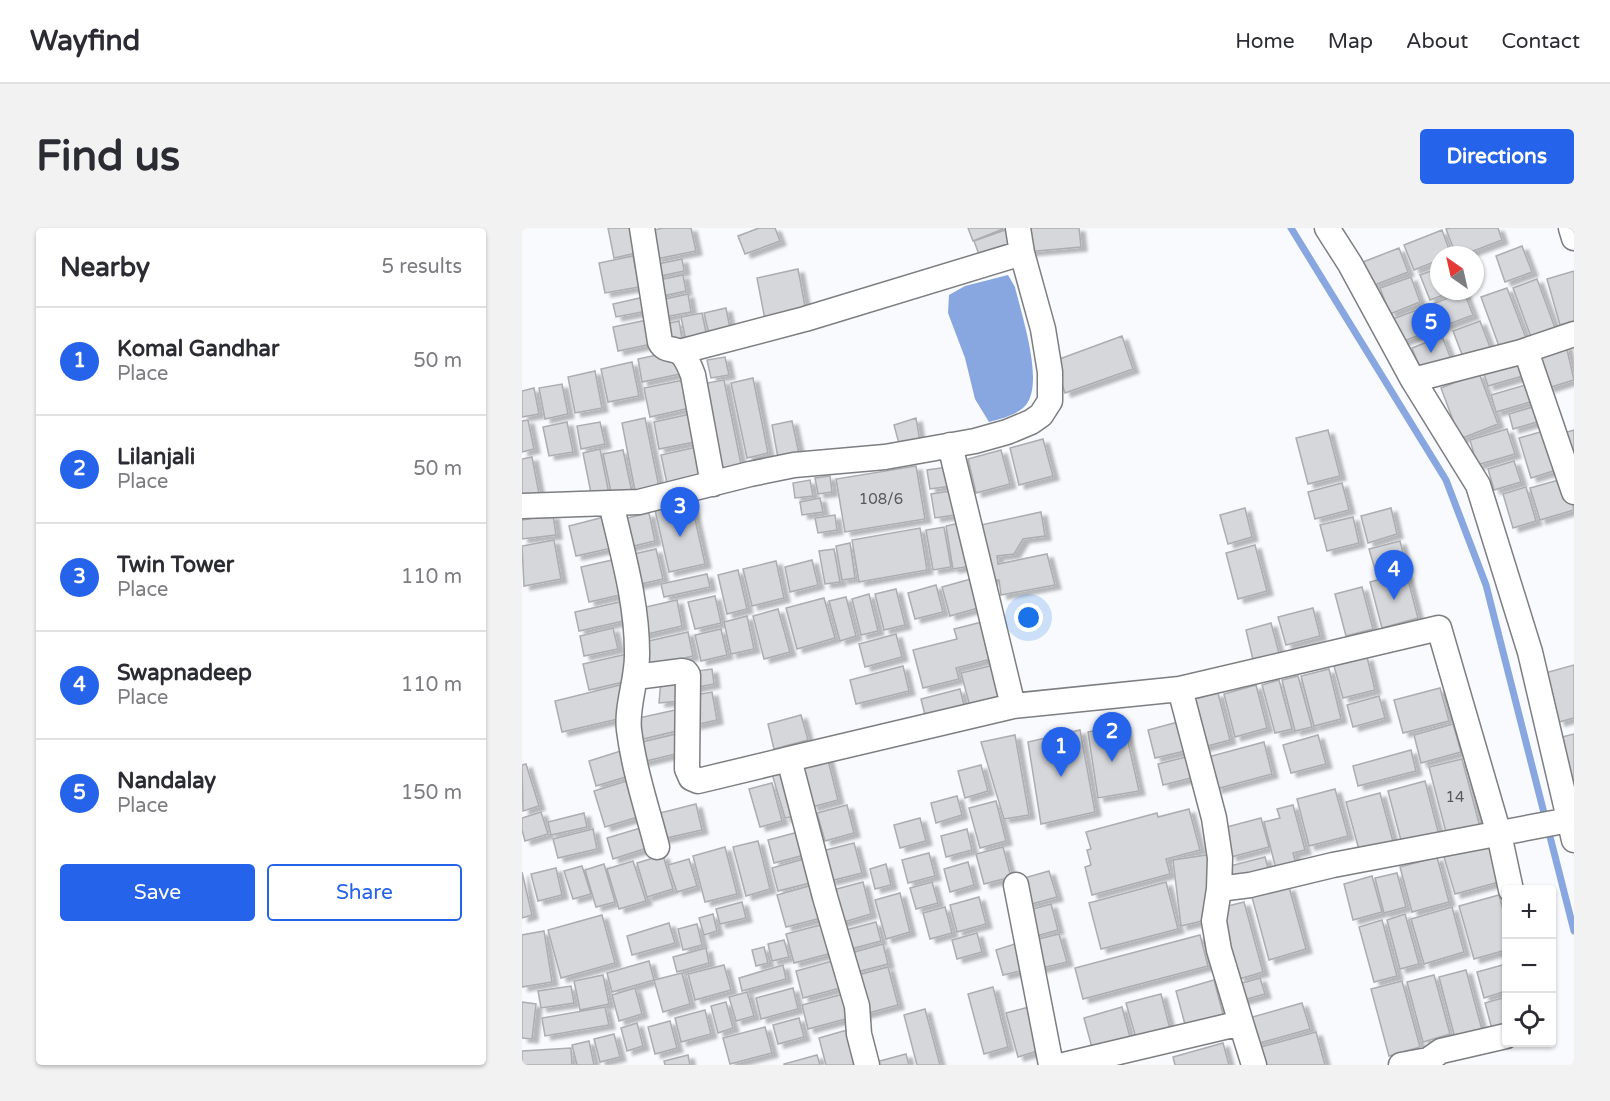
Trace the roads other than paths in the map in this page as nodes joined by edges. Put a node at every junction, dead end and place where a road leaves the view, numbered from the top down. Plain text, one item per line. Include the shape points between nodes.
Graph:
1 (642, 228) edge
2 (1018, 228) edge
3 (1327, 228) edge
4 (1571, 228) edge
5 (1574, 238) edge
6 (1023, 253) junction
7 (1574, 334) edge
8 (1526, 351) junction
9 (679, 352) junction
10 (1413, 380) junction
11 (950, 445) junction
12 (713, 484) junction
13 (1574, 492) edge
14 (610, 503) junction
15 (522, 506) edge
16 (636, 677) junction
17 (1179, 689) junction
18 (1013, 706) junction
19 (789, 759) junction
20 (1567, 828) edge
21 (1499, 834) junction
22 (657, 847) dead end
23 (1016, 885) dead end
24 (1510, 885) edge
25 (1219, 889) junction
26 (1241, 1023) junction
27 (1502, 1037) edge
28 (1428, 1063) edge
29 (867, 1065) edge
30 (1051, 1065) edge
31 (1064, 1065) edge
32 (1254, 1065) edge
33 (1401, 1065) edge

1 - 9 street via 660,342
2 - 6 street
3 - 10 street
4 - 5 street
6 - 9 street via 805,319
6 - 11 street via 1043,329 1050,401 1031,422 1007,432
7 - 8 street
8 - 10 street
8 - 13 street
9 - 12 street via 693,375
10 - 20 street via 1478,485 1530,652
11 - 12 street via 885,457 794,465
11 - 18 street
12 - 14 street via 639,502
14 - 15 street
14 - 16 street via 632,593
16 - 19 street via 682,671 688,675 690,778 698,782
16 - 22 street via 628,727
17 - 18 street
17 - 21 street via 1439,628
17 - 25 street via 1214,818 1220,858
18 - 19 street
19 - 29 street via 857,1006
20 - 21 street
21 - 24 street
21 - 25 street
23 - 30 street
25 - 26 street via 1214,921
26 - 31 street
26 - 32 street
27 - 28 street via 1441,1051
28 - 33 street

